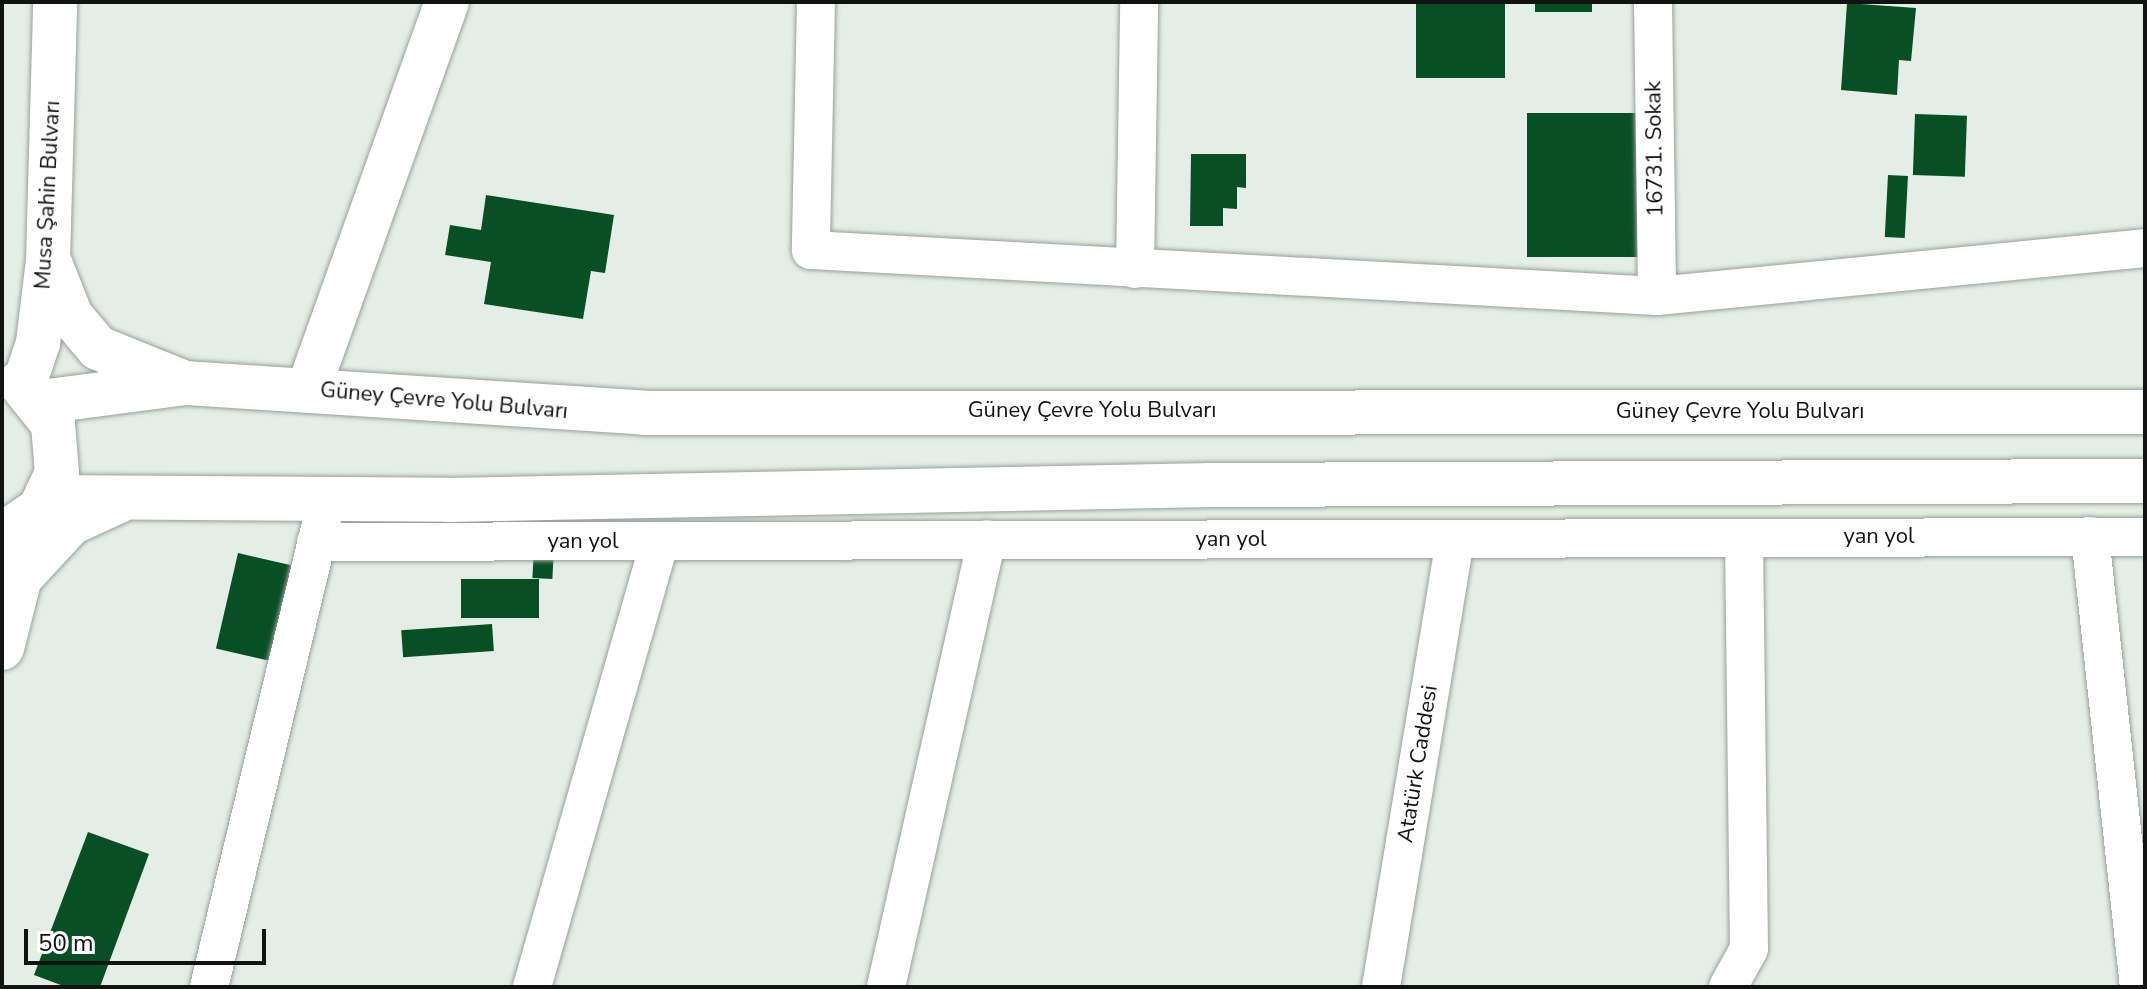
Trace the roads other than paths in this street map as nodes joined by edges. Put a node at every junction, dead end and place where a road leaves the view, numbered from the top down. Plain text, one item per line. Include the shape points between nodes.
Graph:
1 (55, 2) edge
2 (447, 2) edge
3 (816, 2) edge
4 (1139, 2) edge
5 (1653, 2) edge
6 (2145, 248) edge
7 (48, 260) junction
8 (1135, 269) junction
9 (1657, 296) junction
10 (186, 383) junction
11 (22, 387) edge
12 (308, 390) junction
13 (2145, 412) edge
14 (2145, 481) edge
15 (328, 495) junction
16 (126, 500) junction
17 (44, 503) junction
18 (2, 535) edge
19 (2090, 536) junction
20 (2145, 537) edge
21 (1744, 538) junction
22 (987, 539) junction
23 (1455, 541) junction
24 (316, 542) junction
25 (660, 542) junction
26 (18, 580) junction
27 (2, 648) edge
28 (209, 987) edge
29 (532, 987) edge
30 (886, 987) edge
31 (1381, 987) edge
32 (1728, 987) edge
33 (2139, 987) edge

1 - 7 main road, Musa Şahin Bulvarı
2 - 12 main road
3 - 8 street via 811,250
4 - 8 street
5 - 9 street, 16731. Sokak
6 - 9 street
7 - 10 main road via 71,316 98,348
7 - 11 main road, Musa Şahin Bulvarı via 38,343
8 - 9 street
10 - 11 main road, Güney Çevre Yolu Bulvarı
10 - 12 main road, Güney Çevre Yolu Bulvarı
11 - 17 main road via 59,448
12 - 13 main road, Güney Çevre Yolu Bulvarı via 521,409 644,413
14 - 15 main road via 1211,485 449,500
15 - 16 main road
15 - 24 street
16 - 17 main road
16 - 26 main road via 102,504 71,523
17 - 18 main road
17 - 26 main road
19 - 20 street, yan yol
19 - 21 street, yan yol
19 - 33 street
21 - 23 street, yan yol
21 - 32 street via 1749,949
22 - 23 street, yan yol
22 - 25 street, yan yol
22 - 30 street
23 - 31 street, Atatürk Caddesi
24 - 25 street, yan yol
24 - 28 street
25 - 29 street
26 - 27 main road

